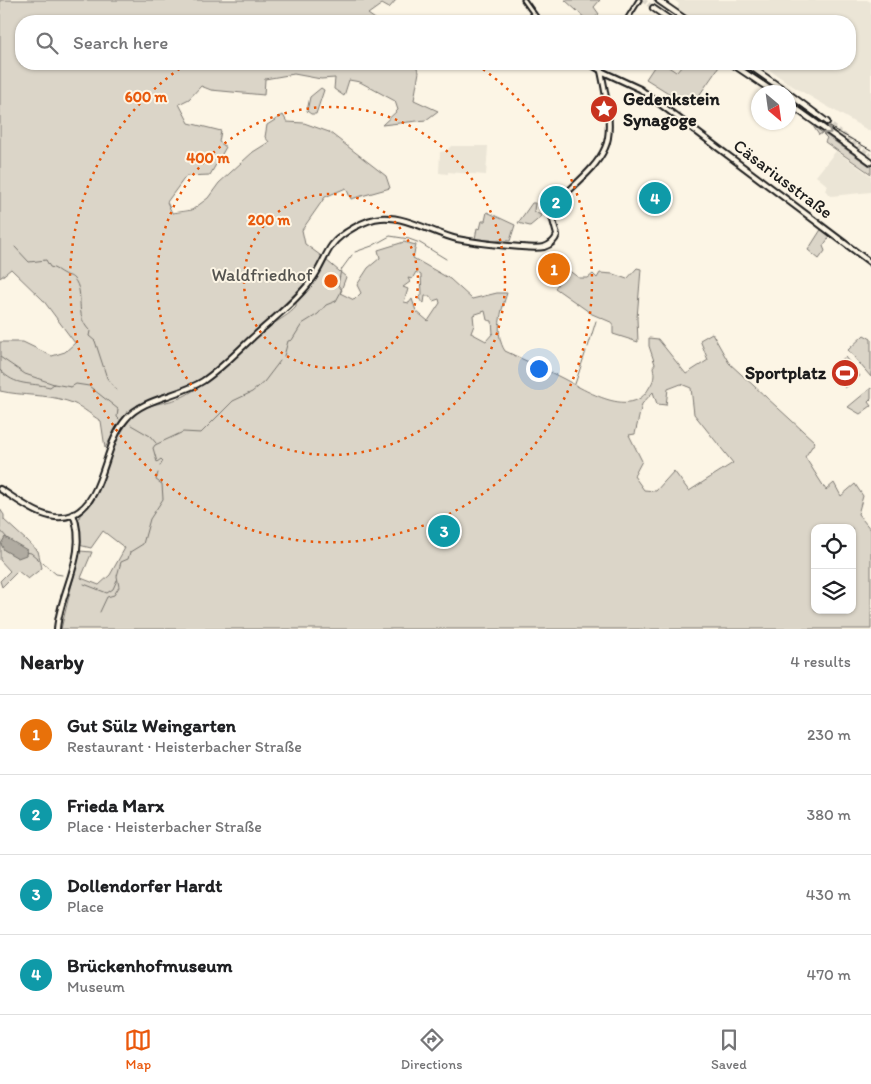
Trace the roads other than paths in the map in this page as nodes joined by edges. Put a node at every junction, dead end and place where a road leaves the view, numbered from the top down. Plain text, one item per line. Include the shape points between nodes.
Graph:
1 (524, 0) edge
2 (639, 0) edge
3 (659, 1) edge
4 (654, 8) tunnel mouth
5 (535, 15) edge
6 (630, 15) edge
7 (664, 15) edge
8 (679, 15) edge
9 (602, 70) joint
10 (741, 70) edge
11 (755, 70) edge
12 (611, 74) junction
13 (604, 82) junction
14 (764, 85) edge
15 (777, 85) edge
16 (796, 99) edge
17 (796, 109) edge
18 (828, 122) tunnel mouth
19 (871, 162) edge
20 (871, 264) edge
21 (0, 489) edge
22 (73, 514) junction
23 (57, 629) edge

1 - 5 street
2 - 6 street
3 - 8 highway
4 - 7 highway
9 - 12 main road, Cäsariusstraße
9 - 13 main road
10 - 14 highway
11 - 15 highway
12 - 13 main road
12 - 20 main road, Cäsariusstraße via 640,89
13 - 22 main road via 607,145 597,162 553,207 551,213 557,235 550,244 538,248 457,239 385,218 372,220 342,236 332,245 319,270 298,296 213,374 129,415 110,445 91,499
16 - 18 highway
17 -> 19 highway
21 - 22 main road via 47,516
22 - 23 main road via 77,546

